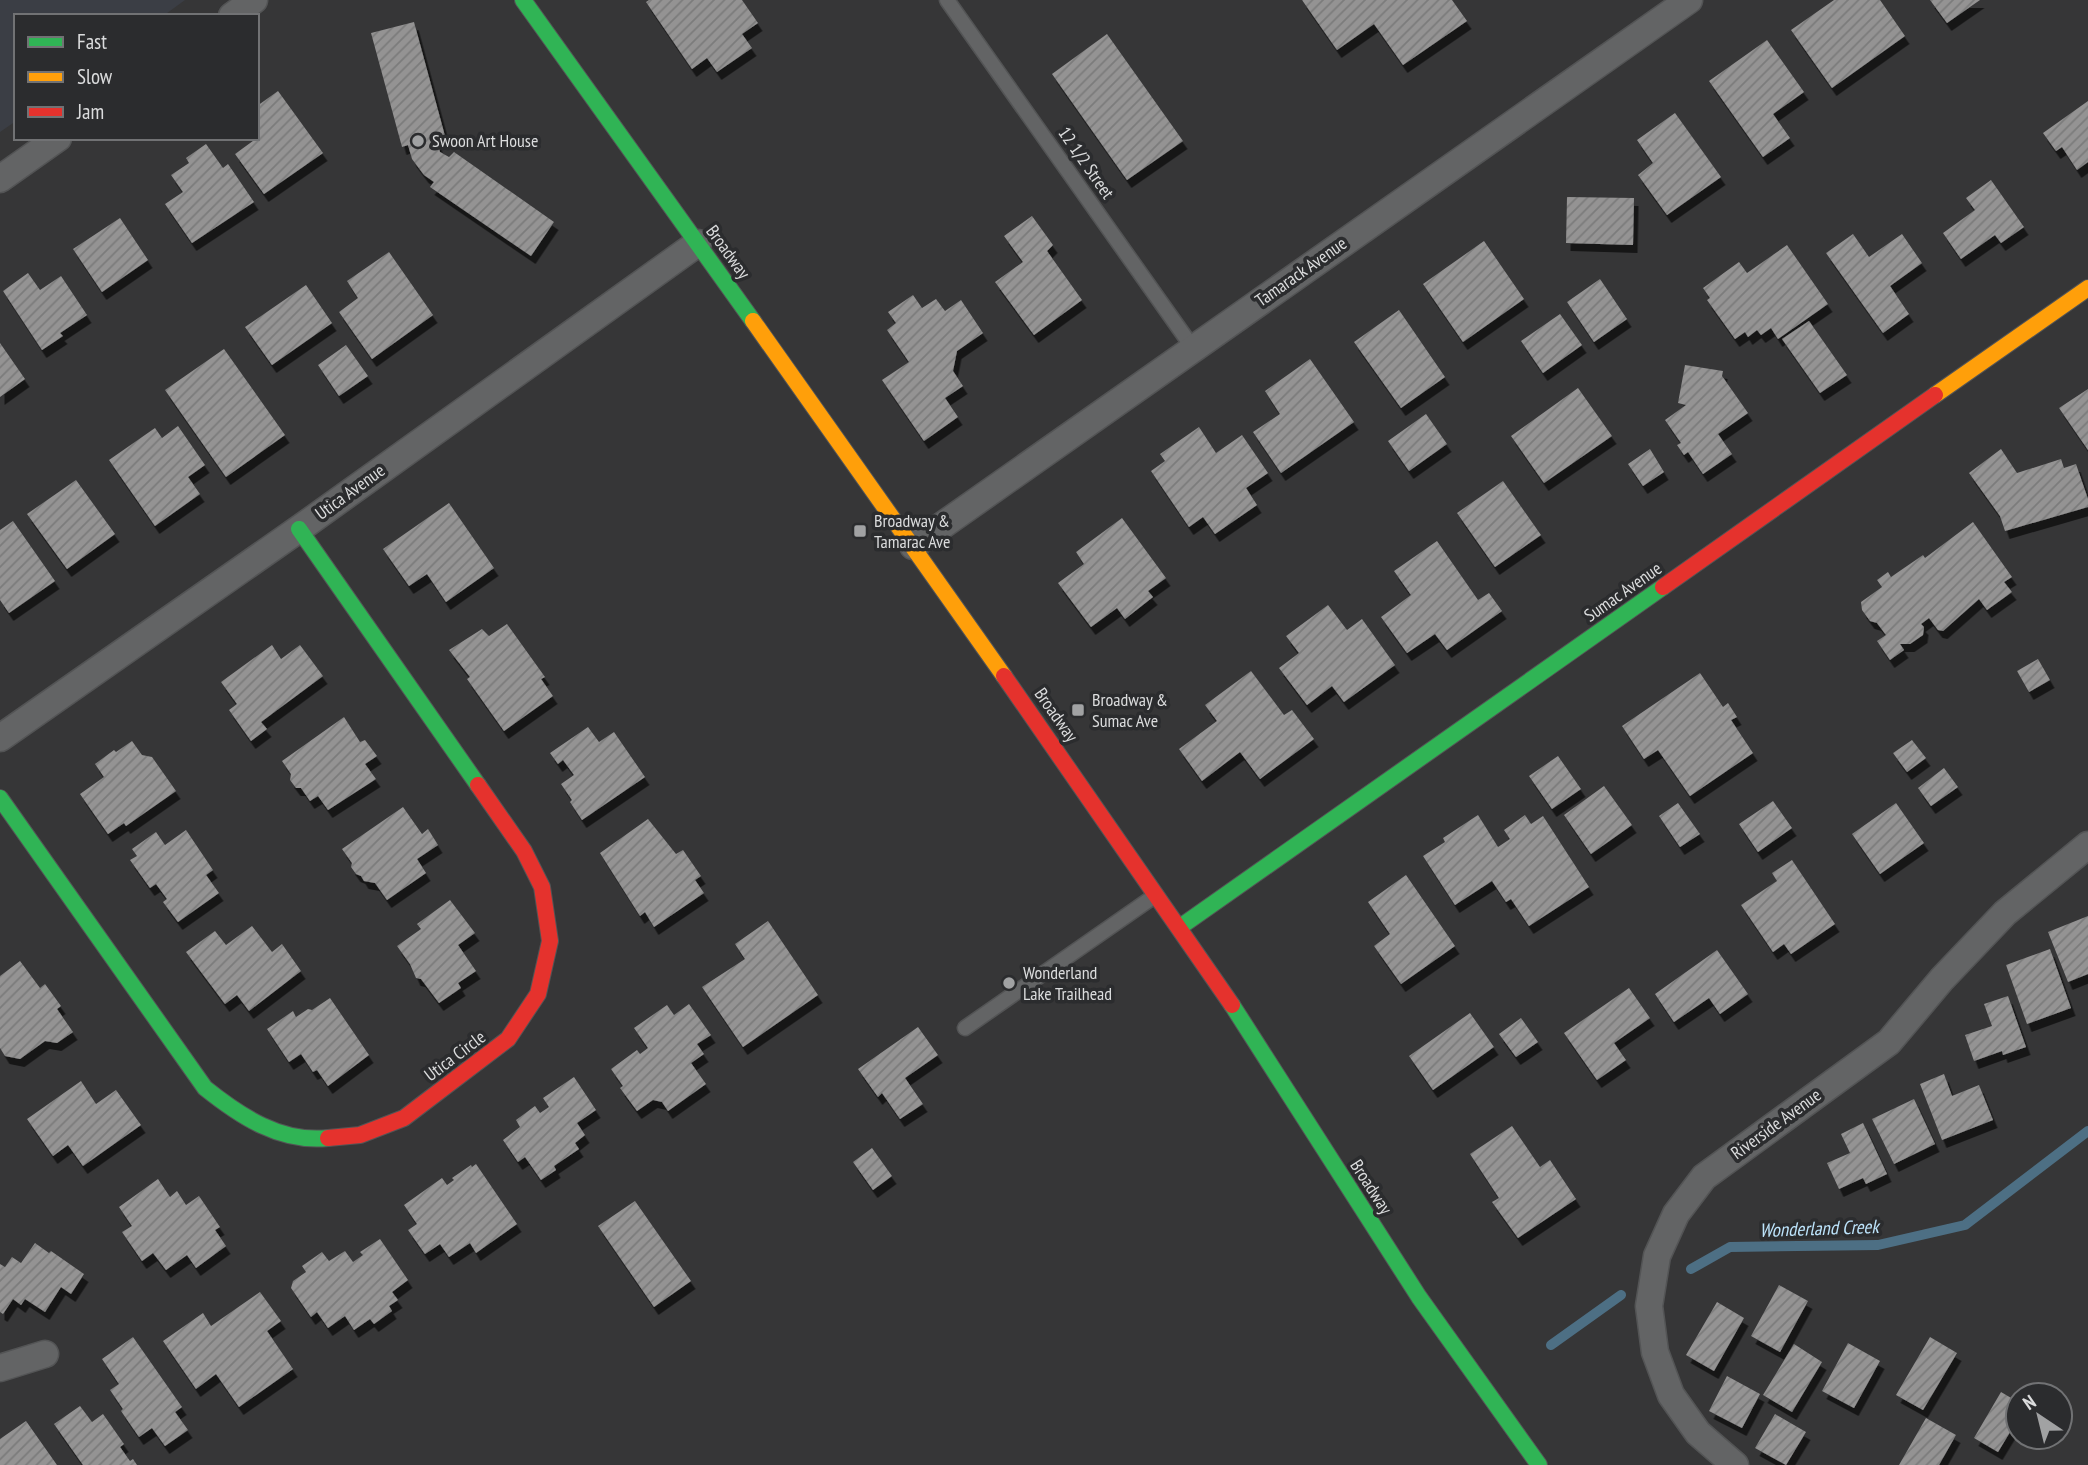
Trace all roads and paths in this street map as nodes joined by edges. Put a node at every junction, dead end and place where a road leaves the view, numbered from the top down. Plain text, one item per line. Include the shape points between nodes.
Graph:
1 (254, 0) edge
2 (523, 0) edge
3 (947, 0) edge
4 (1689, 0) edge
5 (235, 14) edge
6 (55, 140) edge
7 (0, 179) edge
8 (698, 243) junction
9 (2088, 288) edge
10 (1193, 348) junction
11 (299, 529) junction
12 (914, 546) junction
13 (0, 738) edge
14 (0, 798) edge
15 (2088, 845) edge
16 (1157, 894) junction
17 (1180, 927) junction
18 (965, 1028) dead end
19 (46, 1354) dead end
20 (0, 1367) edge
21 (1539, 1465) edge
22 (1735, 1465) edge

1 - 5 street
2 - 8 street, Broadway
3 - 10 lane, 12 1/2 Street
4 - 10 street, Tamarack Avenue
6 - 7 street
8 - 11 street, Utica Avenue
8 - 12 street, Broadway
9 - 17 street, Sumac Avenue
10 - 12 street, Tamarack Avenue
11 - 13 street, Utica Avenue
11 - 14 street, Utica Circle via 524,851 542,887 550,941 547,955 538,994 508,1039 404,1118 360,1135 318,1139 287,1134 238,1114 205,1088
12 - 16 street, Broadway
15 - 22 street, Riverside Avenue via 2005,913 1889,1042 1704,1177 1676,1214 1657,1256 1649,1306 1655,1352 1671,1395 1698,1433
16 - 17 street, Broadway
16 - 18 lane
17 - 21 street, Broadway via 1419,1297
19 - 20 street

